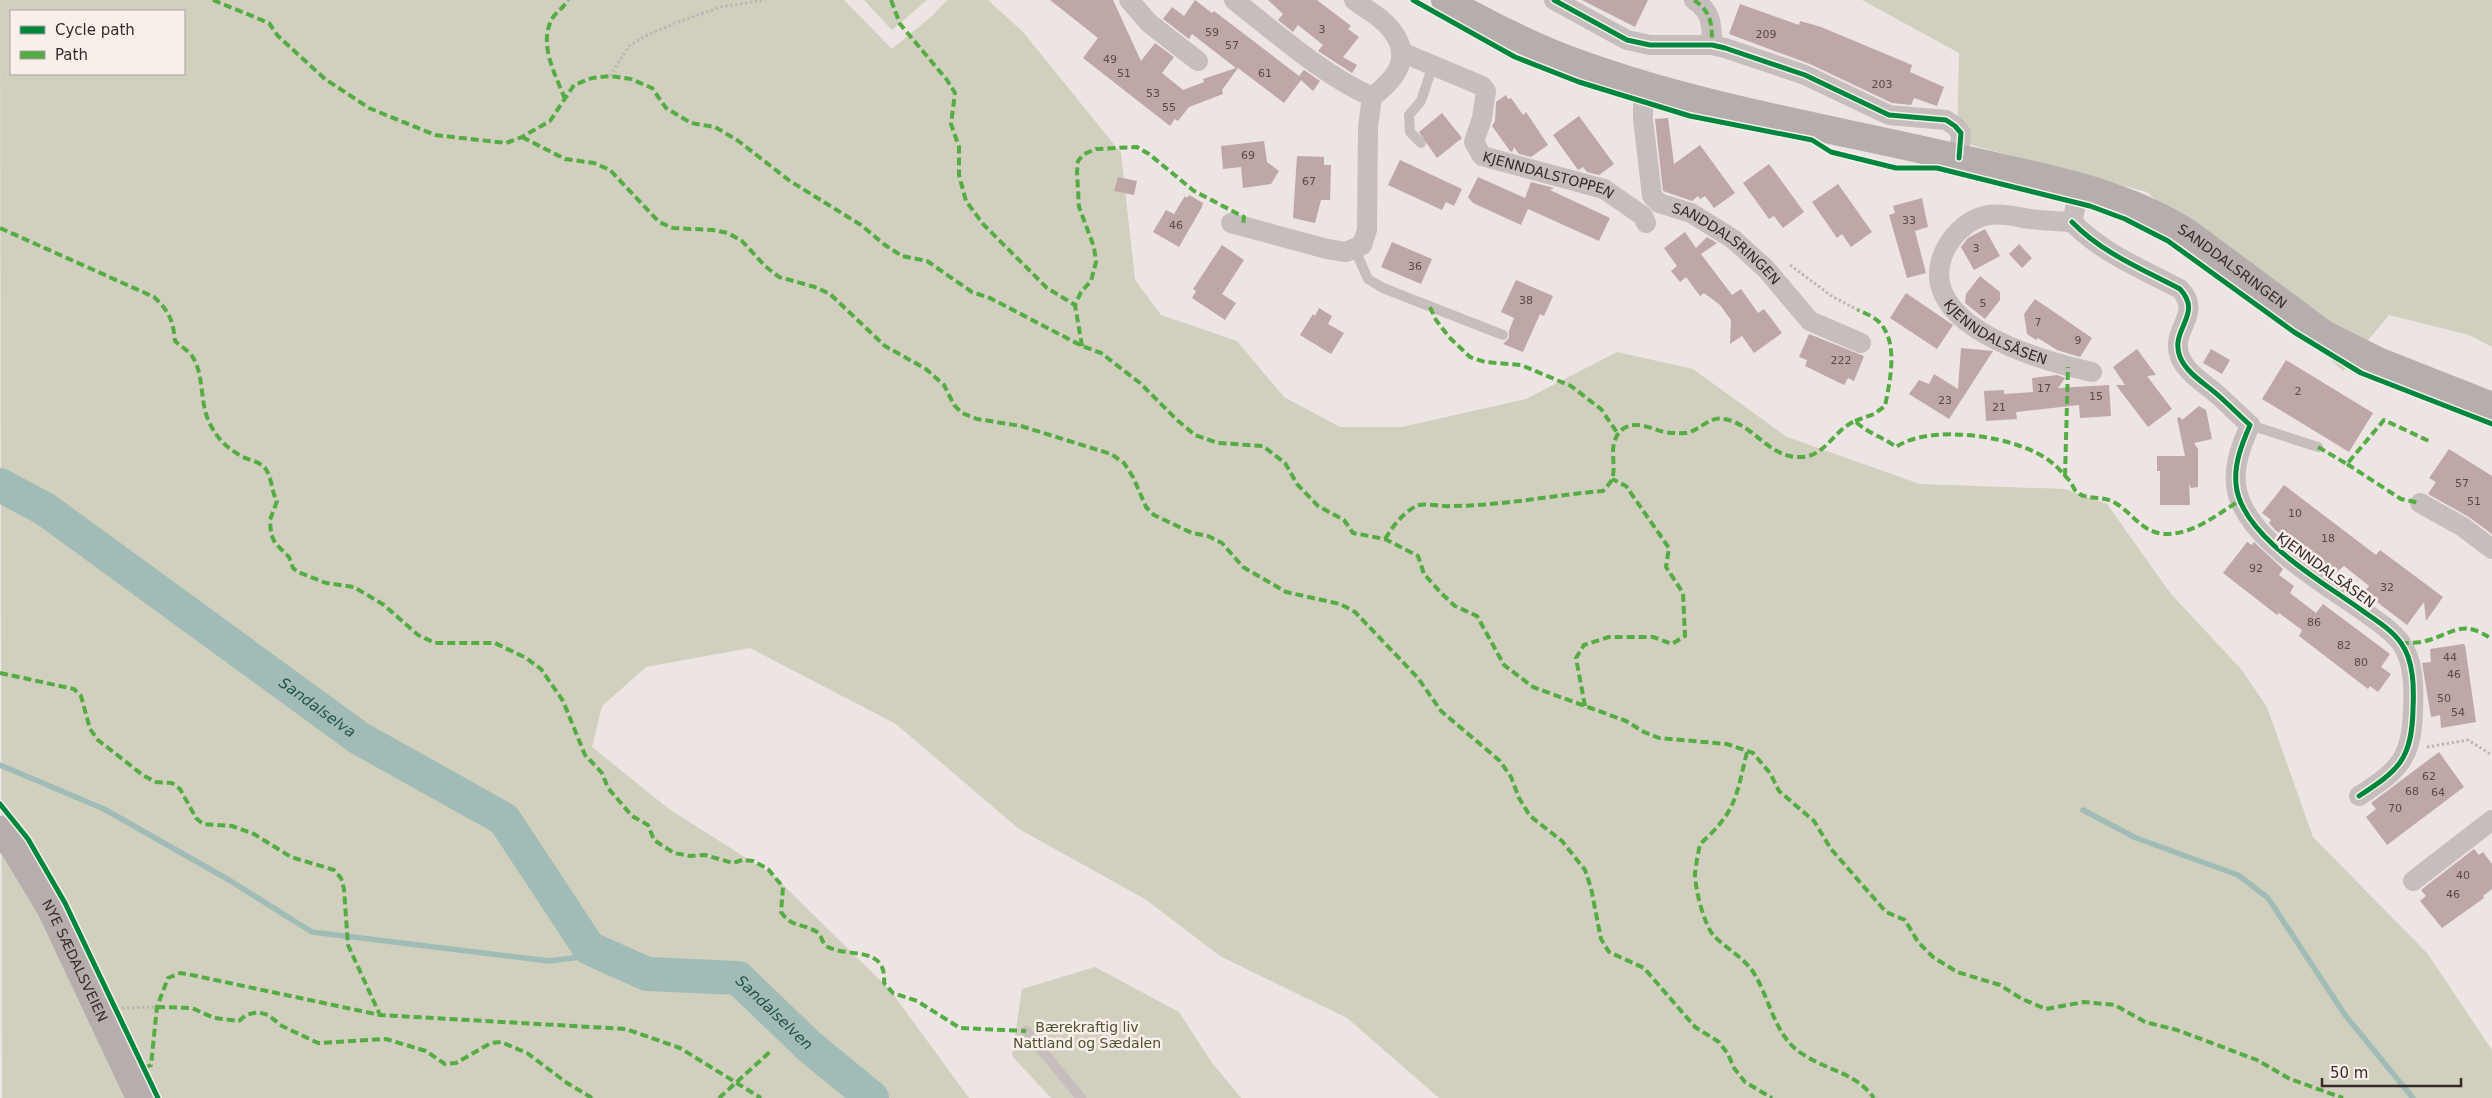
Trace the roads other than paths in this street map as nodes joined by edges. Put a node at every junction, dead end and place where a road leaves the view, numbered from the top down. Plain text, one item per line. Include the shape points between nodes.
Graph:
1 (1128, 0) edge
2 (1234, 0) edge
3 (1354, 0) edge
4 (1444, 0) edge
5 (1554, 0) edge
6 (1694, 0) edge
7 (1712, 45) junction
8 (1401, 52) junction
9 (1198, 61) dead end
10 (1433, 65) junction
11 (1643, 84) junction
12 (1372, 97) junction
13 (1421, 143) dead end
14 (1959, 158) junction
15 (2080, 187) junction
16 (2072, 222) junction
17 (1231, 223) dead end
18 (1646, 223) dead end
19 (1355, 250) junction
20 (1503, 335) dead end
21 (1861, 343) dead end
22 (2092, 372) dead end
23 (2492, 406) edge
24 (2250, 425) junction
25 (2318, 447) dead end
26 (2420, 503) dead end
27 (2492, 549) edge
28 (2359, 796) dead end
29 (2492, 820) edge
30 (0, 830) edge
31 (2413, 881) dead end
32 (1026, 1031) dead end
33 (140, 1098) edge
34 (1081, 1098) edge

1 - 9 street via 1149,23
2 - 12 street via 1320,69
3 - 8 street via 1389,26
4 - 11 main road, SANDDALSRINGEN via 1536,46
5 - 7 street via 1627,40 1666,46
6 - 7 street via 1708,11 1712,22
7 - 14 street via 1805,75 1889,115 1946,120 1961,133
8 - 10 street, KJENNDALSTOPPEN
8 - 12 street via 1394,77
10 - 13 lane via 1420,100 1409,115 1410,132
10 - 18 street, KJENNDALSTOPPEN via 1482,86 1486,91 1474,142 1482,156 1604,189 1643,216
11 - 14 main road, SANDDALSRINGEN via 1680,96
11 - 21 street, SANDDALSRINGEN via 1643,119 1652,196 1659,203 1691,213 1733,239 1766,269 1810,321
12 - 19 street via 1368,127 1367,230 1362,245
14 - 15 main road, SANDDALSRINGEN
15 - 16 street
15 - 23 main road, SANDDALSRINGEN via 2132,203 2168,220 2324,334 2348,347
16 - 22 street, KJENNDALSÅSEN via 2002,214 1977,218 1950,240 1943,254 1940,282 1949,305 1959,316 1988,335 2050,362
16 - 24 street via 2088,239 2180,289 2188,297 2190,307 2179,335 2184,365
17 - 19 street via 1326,249
19 - 20 lane via 1368,279
24 - 25 lane
24 - 28 street, KJENNDALSÅSEN via 2236,467 2239,502 2248,518 2268,541 2377,621 2401,643 2407,654 2414,689 2412,736 2405,757 2396,769
26 - 27 street
29 - 31 street
30 - 33 main road, NYE SÆDALSVEIEN via 51,910
32 - 34 lane

